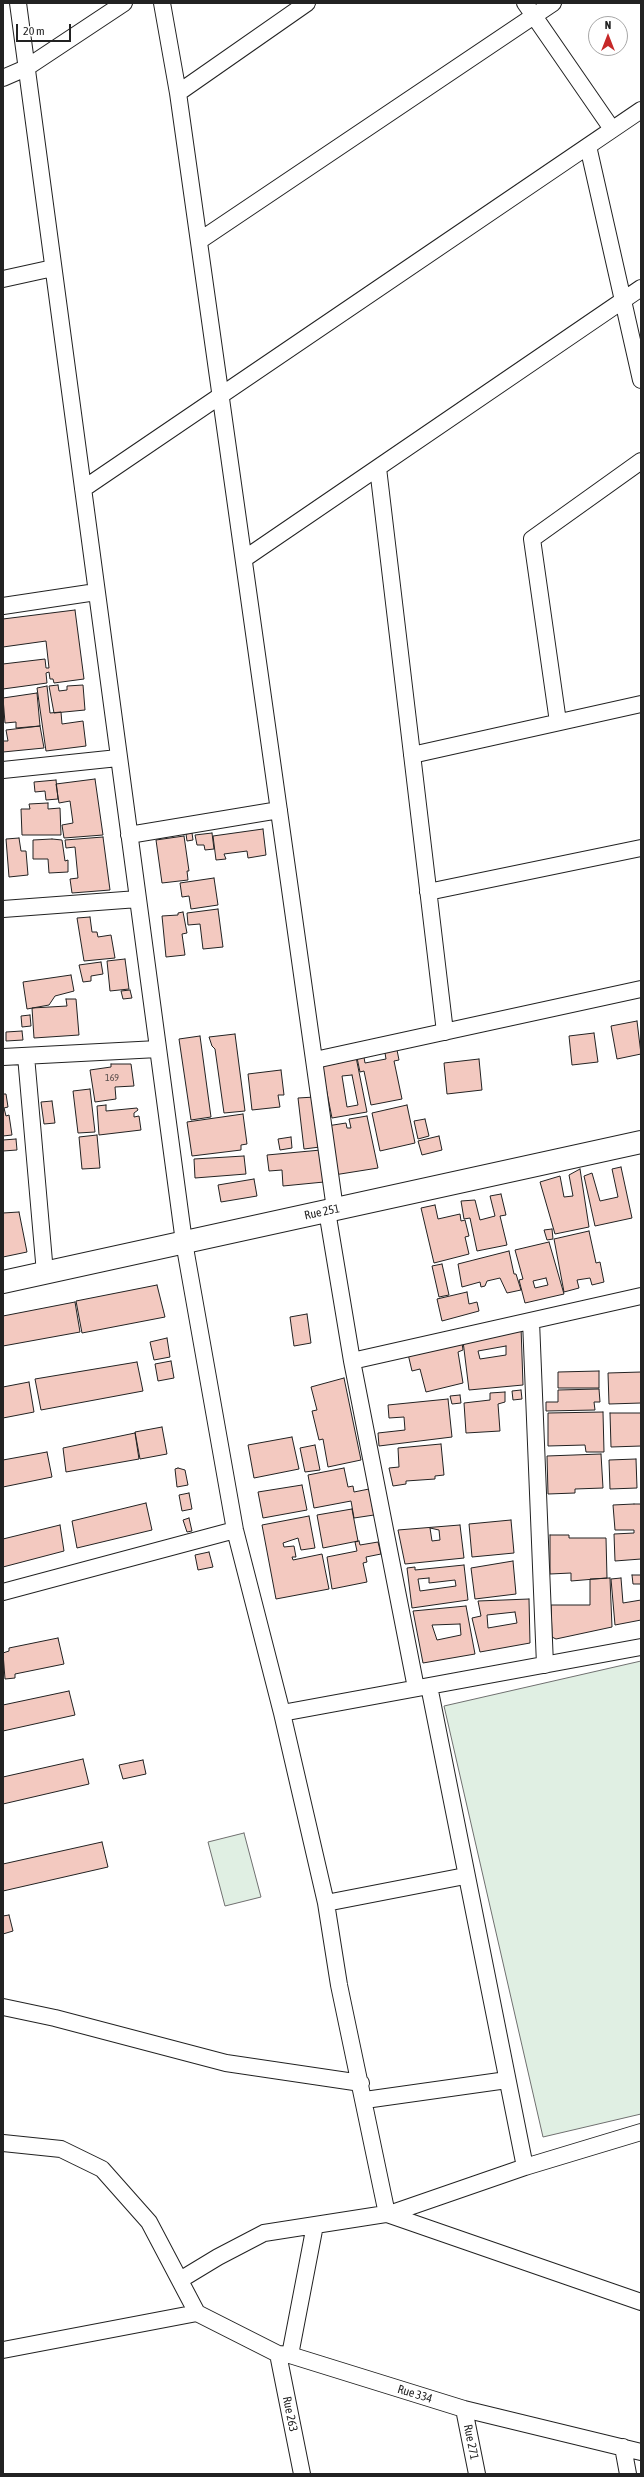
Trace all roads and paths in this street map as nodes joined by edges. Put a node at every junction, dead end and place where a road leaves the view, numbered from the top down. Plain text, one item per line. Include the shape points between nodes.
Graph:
1 (18, 3) edge
2 (124, 3) edge
3 (162, 3) edge
4 (307, 3) edge
5 (553, 3) edge
6 (529, 10) edge
7 (26, 68) junction
8 (3, 78) edge
9 (178, 93) junction
10 (641, 110) edge
11 (612, 130) junction
12 (588, 146) junction
13 (199, 241) junction
14 (53, 268) junction
15 (3, 279) edge
16 (641, 288) edge
17 (623, 300) junction
18 (641, 380) edge
19 (220, 395) junction
20 (641, 461) edge
21 (378, 468) junction
22 (83, 489) junction
23 (244, 559) junction
24 (96, 592) junction
25 (3, 606) edge
26 (641, 704) edge
27 (558, 722) junction
28 (412, 755) junction
29 (118, 758) junction
30 (3, 770) edge
31 (279, 810) junction
32 (129, 835) junction
33 (641, 848) edge
34 (428, 892) junction
35 (138, 899) junction
36 (3, 909) edge
37 (641, 989) edge
38 (445, 1032) junction
39 (158, 1049) junction
40 (26, 1056) junction
41 (3, 1057) edge
42 (315, 1060) junction
43 (641, 1142) edge
44 (331, 1210) junction
45 (184, 1242) junction
46 (45, 1273) junction
47 (3, 1282) edge
48 (641, 1296) edge
49 (531, 1321) junction
50 (352, 1361) junction
51 (235, 1530) junction
52 (3, 1592) edge
53 (641, 1647) edge
54 (545, 1665) junction
55 (423, 1687) junction
56 (282, 1713) junction
57 (465, 1876) junction
58 (326, 1903) junction
59 (3, 2008) edge
60 (506, 2080) junction
61 (361, 2083) junction
62 (365, 2100) junction
63 (641, 2132) edge
64 (3, 2143) edge
65 (525, 2167) junction
66 (387, 2214) junction
67 (315, 2225) junction
68 (180, 2280) junction
69 (641, 2302) edge
70 (197, 2313) junction
71 (3, 2350) edge
72 (284, 2355) junction
73 (464, 2409) junction
74 (623, 2447) junction
75 (641, 2452) edge
76 (302, 2474) edge
77 (477, 2474) edge
78 (628, 2474) edge

1 - 7 street
2 - 7 street
3 - 9 street
4 - 9 street
5 - 6 street
6 - 11 street
6 - 13 street
7 - 8 street
7 - 14 street
9 - 13 street
10 - 11 street
11 - 12 street
12 - 17 street
12 - 19 street
13 - 19 street
14 - 15 street
14 - 22 street
16 - 17 street
17 - 18 street
17 - 21 street
19 - 22 street
19 - 23 street
20 - 27 street via 532,539
21 - 23 street
21 - 28 street
22 - 24 street
23 - 31 street
24 - 25 street
24 - 29 street
26 - 27 street
27 - 28 street
28 - 34 street
29 - 30 street
29 - 32 street
31 - 32 street
31 - 42 street
32 - 35 street
33 - 34 street
34 - 38 street
35 - 36 street
35 - 39 street
37 - 38 street
38 - 42 street
39 - 40 street
39 - 45 street
40 - 41 street
40 - 46 street
42 - 44 street
43 - 44 main road, Rue 251
44 - 45 main road, Rue 251
44 - 50 street
45 - 46 main road, Rue 251
45 - 51 street
46 - 47 main road, Rue 251
48 - 49 street
49 - 50 street
49 - 54 street
50 - 55 street
51 - 52 street
51 - 56 street
53 - 54 street
54 - 55 street
55 - 56 street
55 - 57 street
56 - 58 street
57 - 58 street
57 - 60 street
58 - 61 street via 339,1985
59 - 61 street via 55,2018 226,2063
60 - 62 street
60 - 65 street
61 - 62 street
62 - 66 street
63 - 65 street
64 - 68 street via 61,2149 102,2169 149,2222
65 - 66 street
66 - 67 street
66 - 69 street
67 - 68 street via 264,2233 218,2256
67 - 72 street
68 - 70 street
70 - 71 street
70 - 72 street, Rue 334
72 - 73 street, Rue 334
72 - 76 street, Rue 263
73 - 74 street, Rue 334
73 - 77 street, Rue 271
74 - 75 street, Rue 334
74 - 78 street

